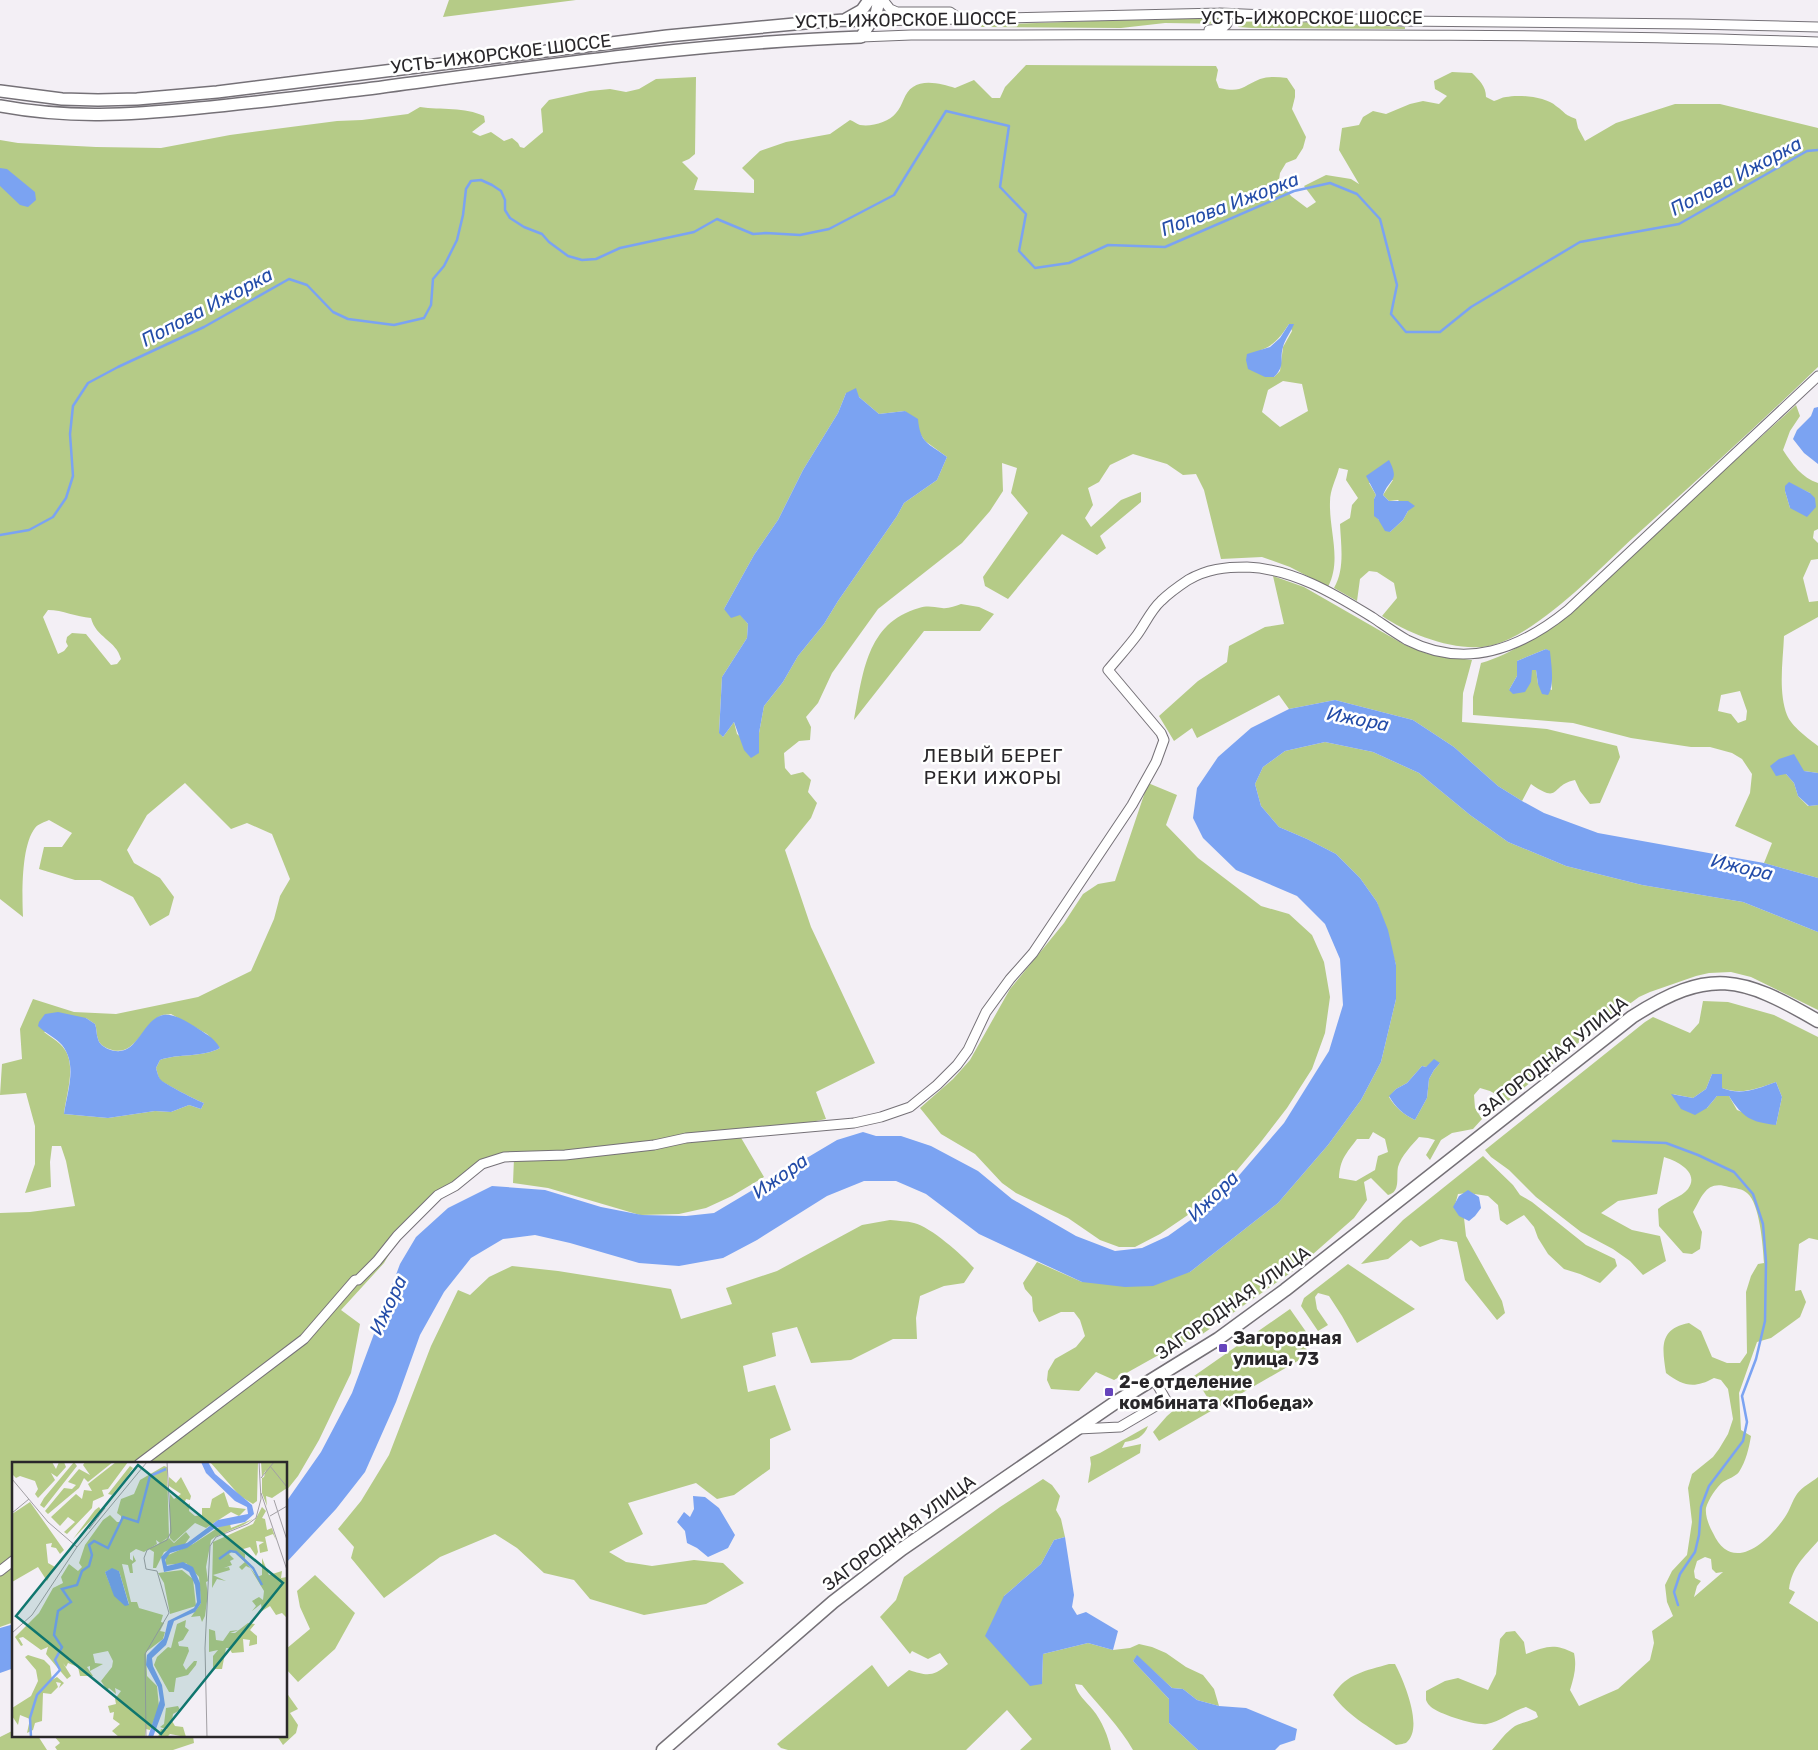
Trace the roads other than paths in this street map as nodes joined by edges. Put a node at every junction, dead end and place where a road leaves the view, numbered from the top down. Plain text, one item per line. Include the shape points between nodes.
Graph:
1 (869, 0) edge
2 (879, 0) edge
3 (883, 0) edge
4 (1220, 12) junction
5 (844, 20) junction
6 (960, 20) junction
7 (873, 21) junction
8 (1818, 27) edge
9 (1184, 35) junction
10 (861, 37) junction
11 (1818, 42) edge
12 (0, 91) edge
13 (0, 106) edge
14 (1818, 376) edge
15 (1818, 1021) edge
16 (1154, 1380) junction
17 (1078, 1429) junction
18 (142, 1462) edge
19 (12, 1562) edge
20 (0, 1571) edge
21 (662, 1750) edge

1 - 5 street via 862,10
2 - 7 street
3 - 6 street, УСТЬ-ИЖОРСКОЕ ШОССЕ via 897,12 950,12
4 - 6 street, УСТЬ-ИЖОРСКОЕ ШОССЕ
4 - 8 street, УСТЬ-ИЖОРСКОЕ ШОССЕ via 1401,21
4 - 9 street via 1226,18 1225,26
5 - 7 street, УСТЬ-ИЖОРСКОЕ ШОССЕ
5 - 12 street, УСТЬ-ИЖОРСКОЕ ШОССЕ via 667,36 216,92 98,100
6 - 7 street, УСТЬ-ИЖОРСКОЕ ШОССЕ
7 - 10 street
9 - 10 street, УСТЬ-ИЖОРСКОЕ ШОССЕ
9 - 11 street, УСТЬ-ИЖОРСКОЕ ШОССЕ via 1700,38
10 - 13 street, УСТЬ-ИЖОРСКОЕ ШОССЕ via 670,51 303,97 138,114 64,115
14 - 18 street via 1568,610 1540,631 1493,651 1443,652 1407,640 1327,590 1282,572 1218,568 1190,579 1160,602 1108,670 1161,733 1164,740 1156,762 1132,805 1033,953 986,1012 968,1050 930,1091 910,1107 854,1123 686,1138 654,1145 564,1155 504,1157 482,1164 438,1195 355,1280 304,1339
15 - 16 main road, ЗАГОРОДНАЯ УЛИЦА via 1765,992 1741,984 1703,984 1660,999 1632,1017 1304,1276 1218,1339
16 - 17 main road, ЗАГОРОДНАЯ УЛИЦА
16 - 17 street via 1166,1400 1120,1427
17 - 21 main road, ЗАГОРОДНАЯ УЛИЦА via 939,1523 833,1602
19 - 20 street

